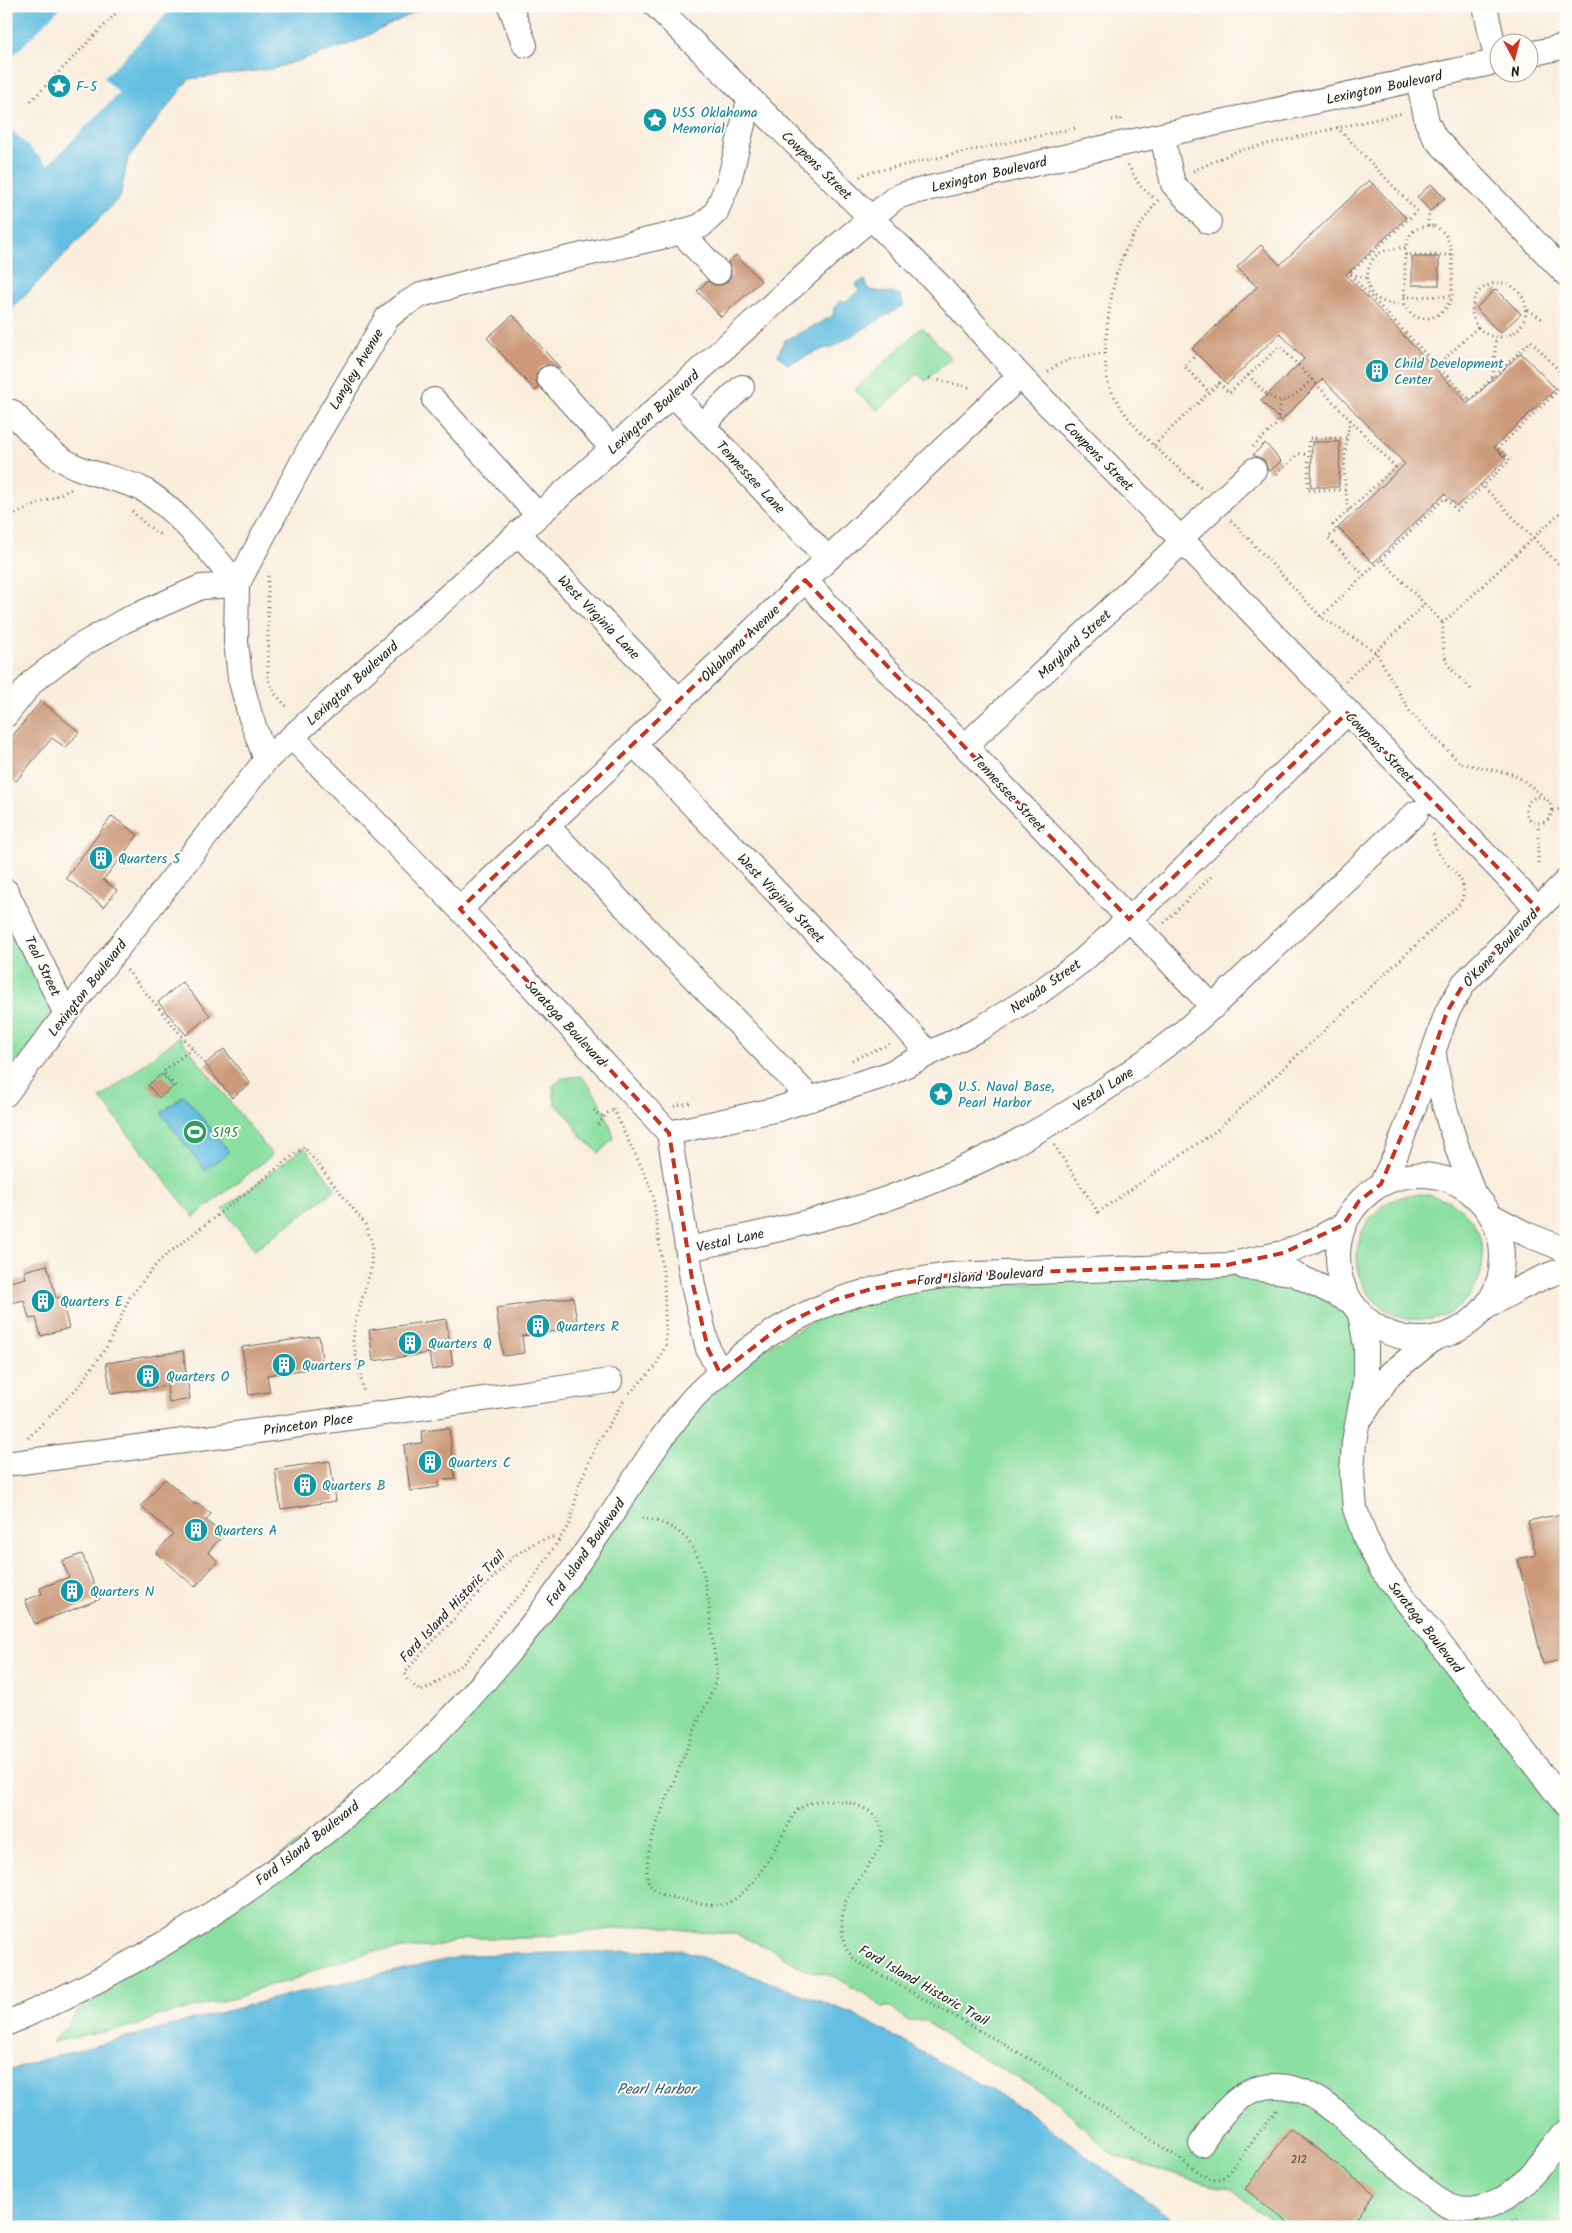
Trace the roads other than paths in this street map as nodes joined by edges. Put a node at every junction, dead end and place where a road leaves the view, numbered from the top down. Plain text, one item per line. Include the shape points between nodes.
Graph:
1 (510, 6) edge
2 (656, 6) edge
3 (1485, 6) edge
4 (1491, 32) edge
5 (526, 45) dead end
6 (1566, 46) edge
7 (1540, 52) edge
8 (1490, 64) edge
9 (1418, 79) junction
10 (747, 108) dead end
11 (1162, 136) junction
12 (871, 217) junction
13 (1209, 222) dead end
14 (681, 232) junction
15 (718, 272) dead end
16 (1566, 274) edge
17 (1020, 376) junction
18 (549, 378) dead end
19 (742, 387) dead end
20 (673, 394) junction
21 (434, 400) dead end
22 (12, 412) dead end
23 (702, 426) junction
24 (612, 448) junction
25 (1253, 459) road end
26 (538, 515) junction
27 (518, 533) junction
28 (1182, 540) junction
29 (828, 559) junction
30 (805, 580) junction
31 (237, 585) junction
32 (680, 701) junction
33 (1348, 713) junction
34 (6, 715) edge
35 (292, 737) junction
36 (634, 744) junction
37 (965, 746) junction
38 (266, 760) junction
39 (1416, 813) road end
40 (547, 826) junction
41 (1566, 881) edge
42 (6, 891) edge
43 (460, 909) junction
44 (1538, 909) junction
45 (1129, 919) junction
46 (1213, 1007) junction
47 (66, 1014) junction
48 (1433, 1048) junction
49 (928, 1053) junction
50 (6, 1094) edge
51 (811, 1099) junction
52 (669, 1133) junction
53 (1381, 1184) junction
54 (1474, 1195) junction
55 (1492, 1216) junction
56 (1343, 1225) junction
57 (688, 1249) junction
58 (1566, 1250) edge
59 (1227, 1264) junction
60 (1566, 1269) edge
61 (1355, 1308) junction
62 (1482, 1311) junction
63 (1436, 1337) junction
64 (720, 1373) junction
65 (610, 1381) dead end
66 (1358, 1423) junction
67 (6, 1464) edge
68 (1566, 1805) edge
69 (6, 2024) edge
70 (1566, 2132) edge
71 (1201, 2144) dead end

1 - 5 street
2 - 12 street, Cowpens Street
3 - 4 street
6 - 7 street
8 - 9 street, Lexington Boulevard
9 - 11 street, Lexington Boulevard
9 - 16 street via 1427,122 1435,138
10 - 14 street, Langley Avenue via 728,181 716,212 701,226
11 - 12 street, Lexington Boulevard via 905,194
11 - 13 street via 1173,184
12 - 17 street, Cowpens Street via 937,283
12 - 20 street, Lexington Boulevard
14 - 15 street
14 - 31 street, Langley Avenue via 490,276 421,295 402,306 387,318 313,442
17 - 28 street, Cowpens Street
17 - 29 street, Oklahoma Avenue
18 - 24 street
19 - 23 street
20 - 23 street, Tennessee Lane
20 - 24 street, Lexington Boulevard
21 - 26 street
22 - 31 street via 46,447 76,468 143,490 179,519
23 - 29 street, Tennessee Lane
24 - 26 street, Lexington Boulevard
25 - 28 street, Maryland Street
26 - 27 street, Lexington Boulevard
27 - 32 street, West Virginia Lane
27 - 35 street, Lexington Boulevard
28 - 33 street, Cowpens Street
28 - 37 street, Maryland Street
29 - 30 street, Oklahoma Avenue
30 - 32 street, Oklahoma Avenue
30 - 37 street, Tennessee Street via 883,666
31 - 34 street via 201,587 124,621 75,649 33,682
31 - 38 street via 236,642 240,678
32 - 36 street, Oklahoma Avenue
33 - 44 street, Cowpens Street
33 - 45 street, Nevada Street
35 - 38 street, Lexington Boulevard
35 - 43 street, Saratoga Boulevard
36 - 40 street, Oklahoma Avenue
36 - 49 street, West Virginia Street
37 - 45 street, Tennessee Street
38 - 47 street, Lexington Boulevard
39 - 46 street, Vestal Lane
40 - 43 street, Oklahoma Avenue
40 - 51 street
41 - 44 street, O'Kane Boulevard
42 - 47 street, Teal Street
43 - 52 street, Saratoga Boulevard
44 - 48 street, O'Kane Boulevard via 1464,983 1447,1012
45 - 46 street, Tennessee Street
45 - 49 street, Nevada Street via 1037,994 981,1028
46 - 57 street, Vestal Lane via 1165,1047 1043,1128 960,1169 889,1198 803,1224
47 - 50 street, Lexington Boulevard
48 - 53 street, O'Kane Boulevard via 1396,1154
48 - 54 street, O'Kane Boulevard via 1438,1090
49 - 51 street, Nevada Street via 886,1075
51 - 52 street, Nevada Street
52 - 57 street
53 - 54 street via 1405,1176 1429,1175 1453,1182
53 - 56 street via 1359,1201
54 - 55 street
55 - 58 street
55 - 62 street via 1500,1240 1502,1265 1495,1290
56 - 59 street, Ford Island Boulevard via 1283,1253
56 - 61 street via 1337,1251 1339,1277
57 - 64 street via 708,1349
59 - 61 street, Ford Island Boulevard via 1292,1273
59 - 64 street, Ford Island Boulevard via 950,1275 870,1289 835,1300 781,1326
60 - 62 street via 1509,1293
61 - 63 street via 1376,1327 1395,1335 1416,1339
61 - 66 street, Saratoga Boulevard via 1366,1346 1366,1376
62 - 63 street via 1468,1323
63 - 66 street, Saratoga Boulevard via 1390,1374
64 - 69 street, Ford Island Boulevard via 690,1401 674,1422 536,1622 414,1754 343,1817 223,1907 111,1974
65 - 67 street, Princeton Place
66 - 68 street, Saratoga Boulevard via 1352,1473 1355,1509 1382,1570
70 - 71 street via 1514,2192 1475,2210 1449,2207 1436,2199 1335,2110 1298,2089 1260,2088 1237,2100 1214,2123

